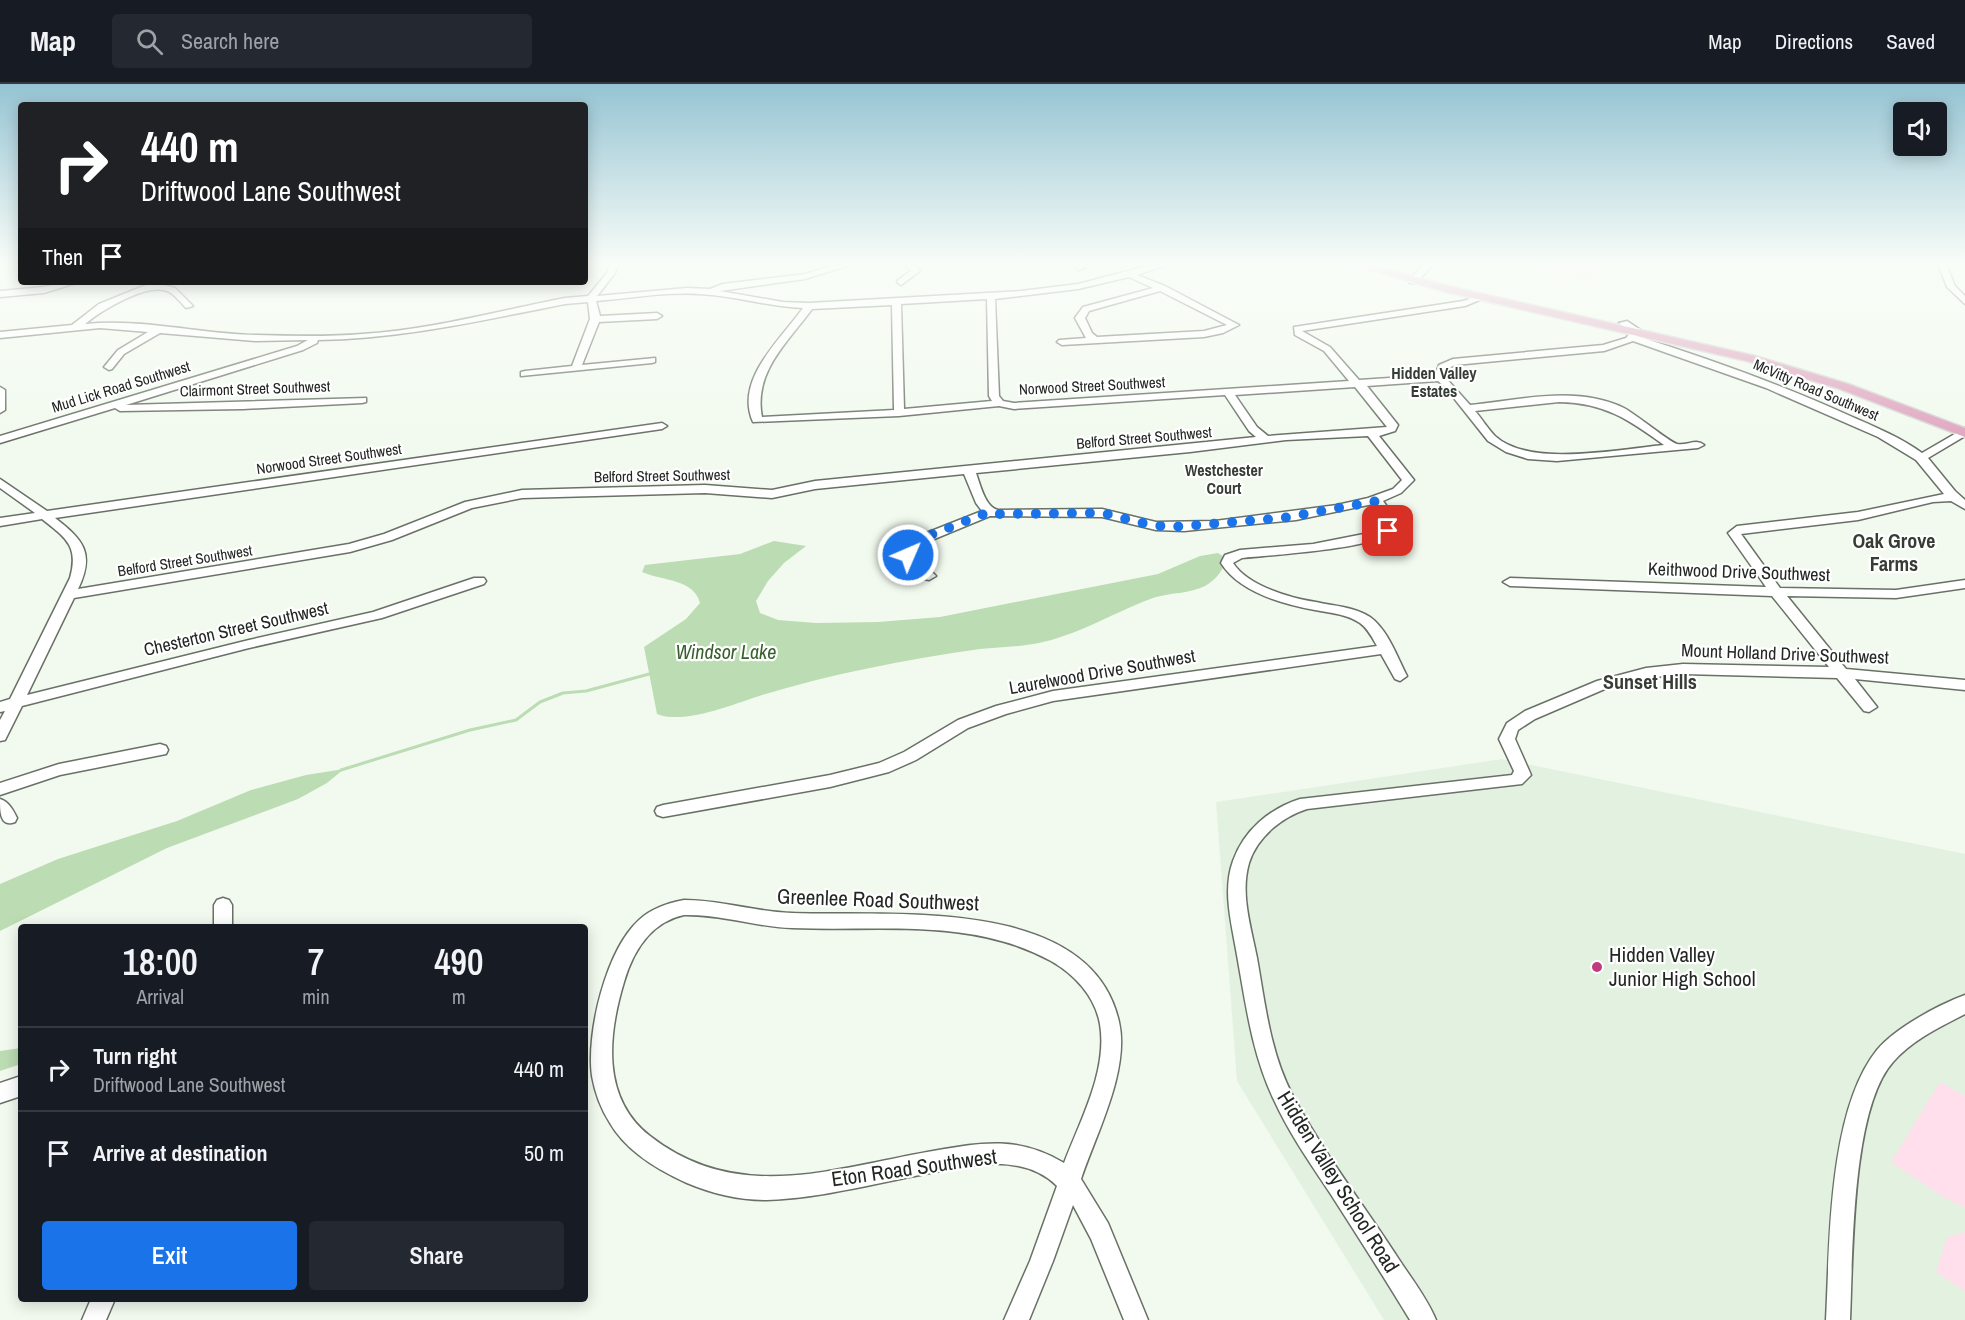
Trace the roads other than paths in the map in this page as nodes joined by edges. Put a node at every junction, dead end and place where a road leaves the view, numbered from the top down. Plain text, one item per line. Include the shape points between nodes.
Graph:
1 (82, 322) edge
2 (457, 322) edge
3 (594, 322) edge
4 (798, 322) edge
5 (897, 322) edge
6 (992, 322) edge
7 (1082, 322) edge
8 (1231, 322) edge
9 (1344, 322) edge
10 (1580, 322) edge
11 (1618, 322) edge
12 (1624, 323) junction
13 (76, 326) junction
14 (160, 329) junction
15 (0, 335) edge
16 (1635, 335) junction
17 (346, 338) junction
18 (317, 339) junction
19 (1094, 339) junction
20 (1062, 342) dead end
21 (300, 348) junction
22 (652, 360) dead end
23 (109, 367) dead end
24 (576, 368) junction
25 (525, 374) dead end
26 (1440, 378) junction
27 (1358, 384) junction
28 (0, 390) edge
29 (1229, 393) junction
30 (363, 400) dead end
31 (999, 403) junction
32 (112, 406) junction
33 (1468, 408) junction
34 (0, 410) edge
35 (899, 413) junction
36 (662, 426) dead end
37 (1965, 430) edge
38 (1371, 433) junction
39 (1265, 439) junction
40 (0, 440) edge
41 (1698, 445) dead end
42 (1675, 447) junction
43 (1920, 457) junction
44 (969, 471) junction
45 (0, 482) edge
46 (1952, 497) junction
47 (1377, 501) junction
48 (1965, 505) edge
49 (989, 512) junction
50 (43, 516) junction
51 (0, 522) edge
52 (929, 576) dead end
53 (479, 582) dead end
54 (1510, 582) dead end
55 (1965, 584) edge
56 (1777, 592) junction
57 (69, 595) junction
58 (1384, 649) junction
59 (1842, 673) junction
60 (1400, 676) dead end
61 (1965, 685) edge
62 (16, 703) junction
63 (0, 707) edge
64 (1869, 707) dead end
65 (0, 736) edge
66 (160, 750) dead end
67 (0, 789) edge
68 (1322, 801) joint
69 (663, 811) dead end
70 (223, 905) dead end
71 (223, 924) edge
72 (1965, 1004) edge
73 (18, 1087) edge
74 (0, 1093) edge
75 (618, 1119) joint
76 (1069, 1183) junction
77 (102, 1302) edge
78 (94, 1320) edge
79 (1016, 1320) edge
80 (1136, 1320) edge
81 (1424, 1320) edge
82 (1838, 1320) edge

1 - 13 street
2 - 17 street
3 - 24 street
4 - 35 street, Norwood Street Southwest via 760,373 755,390 756,419
5 - 35 street
6 - 31 street via 994,396
7 - 19 street
8 - 19 street via 1234,323 1228,329 1204,334
9 - 27 street via 1297,329 1327,349
10 - 16 main road
11 - 12 main road
12 - 16 street, McVitty Road Southwest
12 - 37 main road via 1796,366 1884,395
13 - 14 street
13 - 15 street
14 - 18 street
14 - 23 street via 121,352
16 - 26 street via 1620,344 1587,350 1453,362 1442,367
16 - 37 main road via 1721,350 1801,373
16 - 43 street, McVitty Road Southwest via 1799,397
17 - 18 street
17 - 21 street
18 - 21 street, Mud Lick Road Southwest
19 - 20 street
21 - 32 street, Mud Lick Road Southwest
22 - 24 street
24 - 25 street
26 - 27 street, Norwood Street Southwest
26 - 33 street
27 - 29 street, Norwood Street Southwest
27 - 38 street via 1393,424 1388,431
28 - 34 street
29 - 31 street, Norwood Street Southwest via 1014,406
29 - 39 street via 1253,429
30 - 32 street, Clairmont Street Southwest via 235,407
31 - 35 street, Norwood Street Southwest
32 - 40 street, Mud Lick Road Southwest
33 - 42 street via 1553,400 1595,402 1622,412
33 - 42 street via 1497,443 1528,456 1564,458
36 - 50 street, Norwood Street Southwest
37 - 43 street
38 - 39 street, Belford Street Southwest
38 - 47 street via 1408,480 1402,490
39 - 44 street, Belford Street Southwest
41 - 42 street
43 - 46 street, McVitty Road Southwest
44 - 49 street
44 - 57 street, Belford Street Southwest via 815,485 772,494 705,489 522,494 469,505 350,548
45 - 50 street
46 - 48 street, McVitty Road Southwest
46 - 56 street via 1858,516 1737,530 1734,533 1740,544
47 - 49 street via 1283,518 1173,527 1103,513
47 - 58 street via 1390,519 1383,534 1313,548 1240,554 1227,563 1238,576 1268,591 1363,619 1373,628
49 - 52 street via 910,544 908,555
50 - 51 street, Norwood Street Southwest
50 - 57 street via 72,539 80,552 78,572
53 - 62 street, Chesterton Street Southwest via 377,615
54 - 56 street, Keithwood Drive Southwest
55 - 56 street, Keithwood Drive Southwest via 1879,595
56 - 59 street
57 - 62 street
58 - 60 street
58 - 69 street, Laurelwood Drive Southwest via 1053,696 963,724 883,768
59 - 61 street, Mount Holland Drive Southwest
59 - 64 street
59 - 68 street, Mount Holland Drive Southwest via 1683,669 1624,678 1530,715 1512,727 1507,739 1523,775 1516,780
62 - 63 street, Chesterton Street Southwest
62 - 65 street
66 - 67 street via 59,770
68 - 81 street, Hidden Valley School Road via 1295,806 1274,816 1242,861 1238,883 1241,921 1264,1046 1281,1094
70 - 71 street
72 - 82 street via 1900,1043 1884,1057 1866,1085 1851,1157
73 - 74 street
75 - 76 street, Eton Road Southwest via 668,1160 707,1179 753,1189 804,1185 990,1153 1038,1160
75 - 76 street, Greenlee Road Southwest via 607,1093 601,1062 609,1003 625,955 640,930 658,916 675,909 699,907 770,920 962,924 1016,934 1050,949 1083,973 1102,1002 1111,1035 1108,1065
76 - 79 street, Greenlee Road Southwest via 1032,1287
76 - 80 street, Eton Road Southwest via 1097,1224
77 - 78 street

